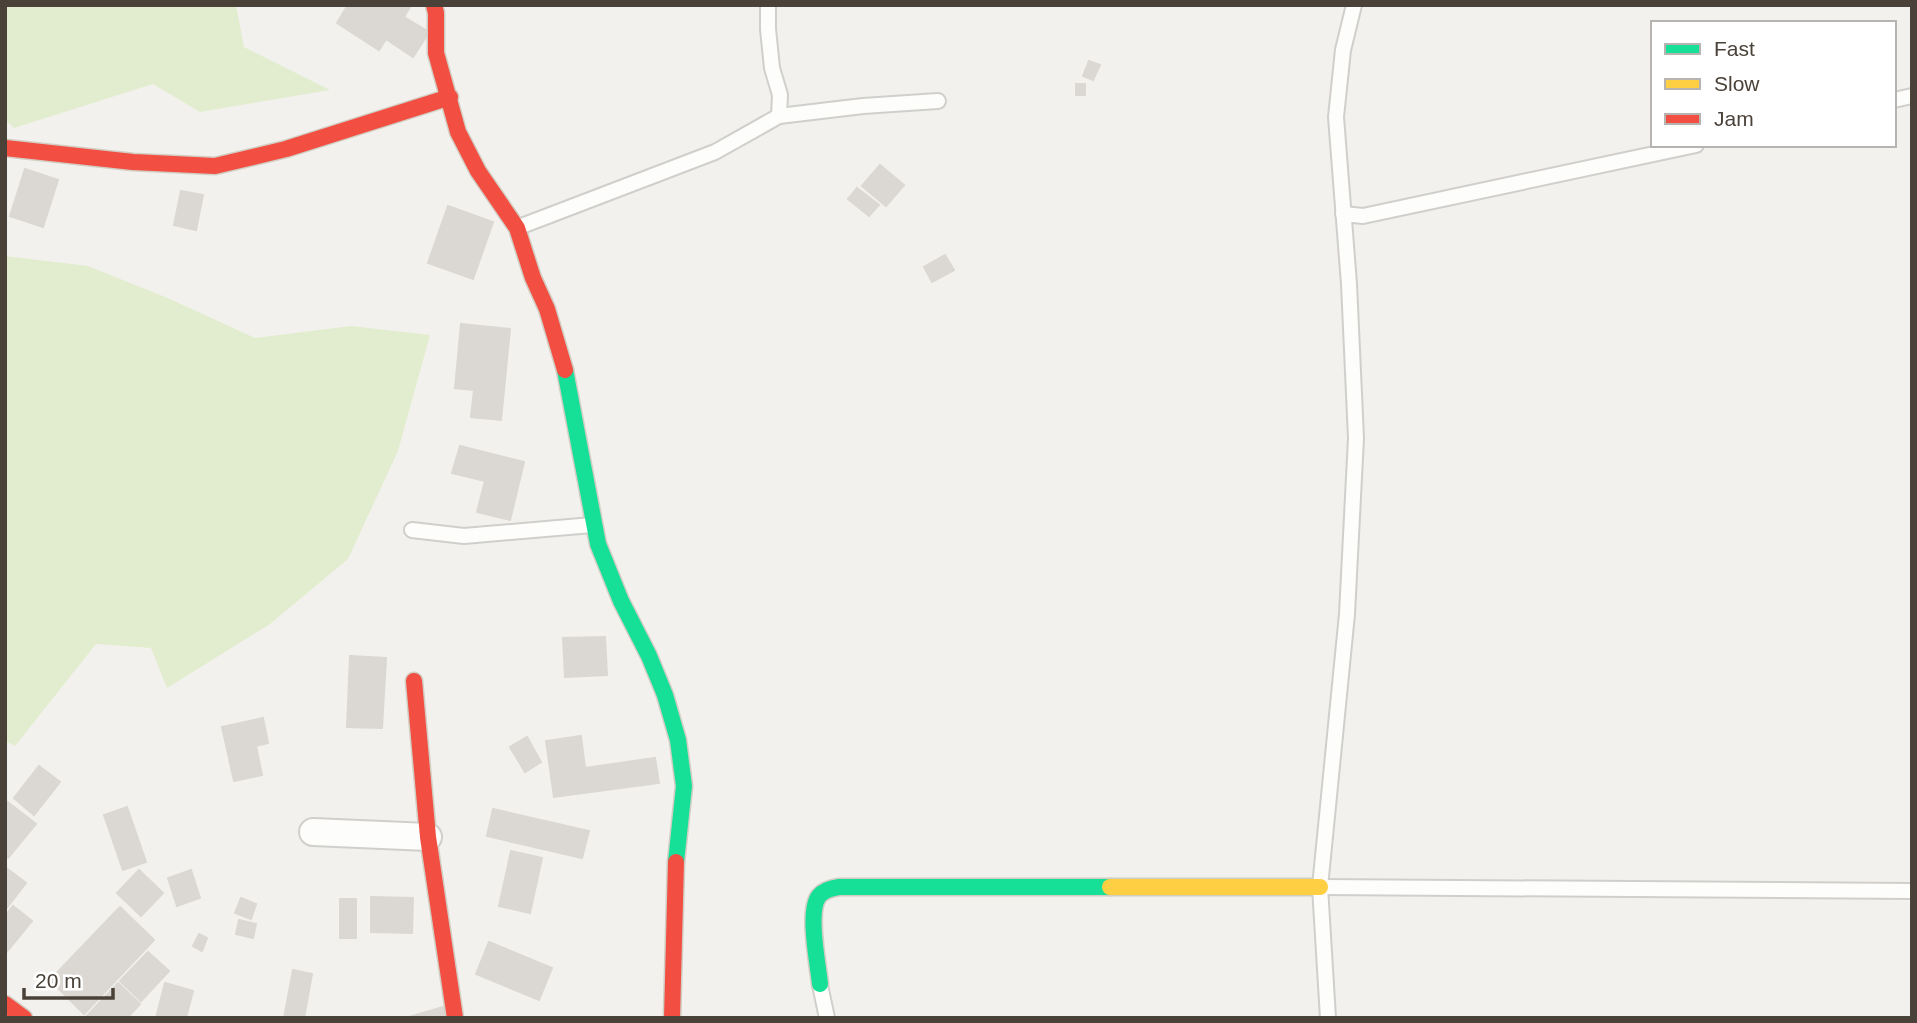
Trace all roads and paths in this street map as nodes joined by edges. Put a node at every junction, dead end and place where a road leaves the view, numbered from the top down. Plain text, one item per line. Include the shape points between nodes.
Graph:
1 (434, 5) edge
2 (768, 5) edge
3 (1354, 5) edge
4 (450, 97) junction
5 (938, 101) dead end
6 (779, 116) junction
7 (1687, 147) edge
8 (5, 148) edge
9 (1343, 214) junction
10 (517, 228) junction
11 (594, 524) junction
12 (412, 530) dead end
13 (414, 681) dead end
14 (313, 832) dead end
15 (428, 837) junction
16 (1321, 887) junction
17 (1912, 891) edge
18 (820, 984) joint
19 (5, 1004) edge
20 (24, 1018) edge
21 (455, 1018) edge
22 (672, 1018) edge
23 (827, 1018) edge
24 (1328, 1018) edge

1 - 4 street via 436,53
2 - 6 lane
3 - 9 lane via 1343,50 1336,117
4 - 8 street via 286,149 215,166
4 - 10 street via 458,132
5 - 6 lane
6 - 10 lane via 715,152
7 - 9 lane via 1363,216
9 - 16 lane via 1356,438 1347,614
10 - 11 street via 561,352
11 - 12 lane via 464,536
11 - 22 street via 607,569 649,656 678,740 684,786 676,863
13 - 15 street
14 - 15 street
15 - 21 street
16 - 17 lane
16 - 18 street via 839,887 818,897 813,914
16 - 24 lane
18 - 23 lane
19 - 20 street

